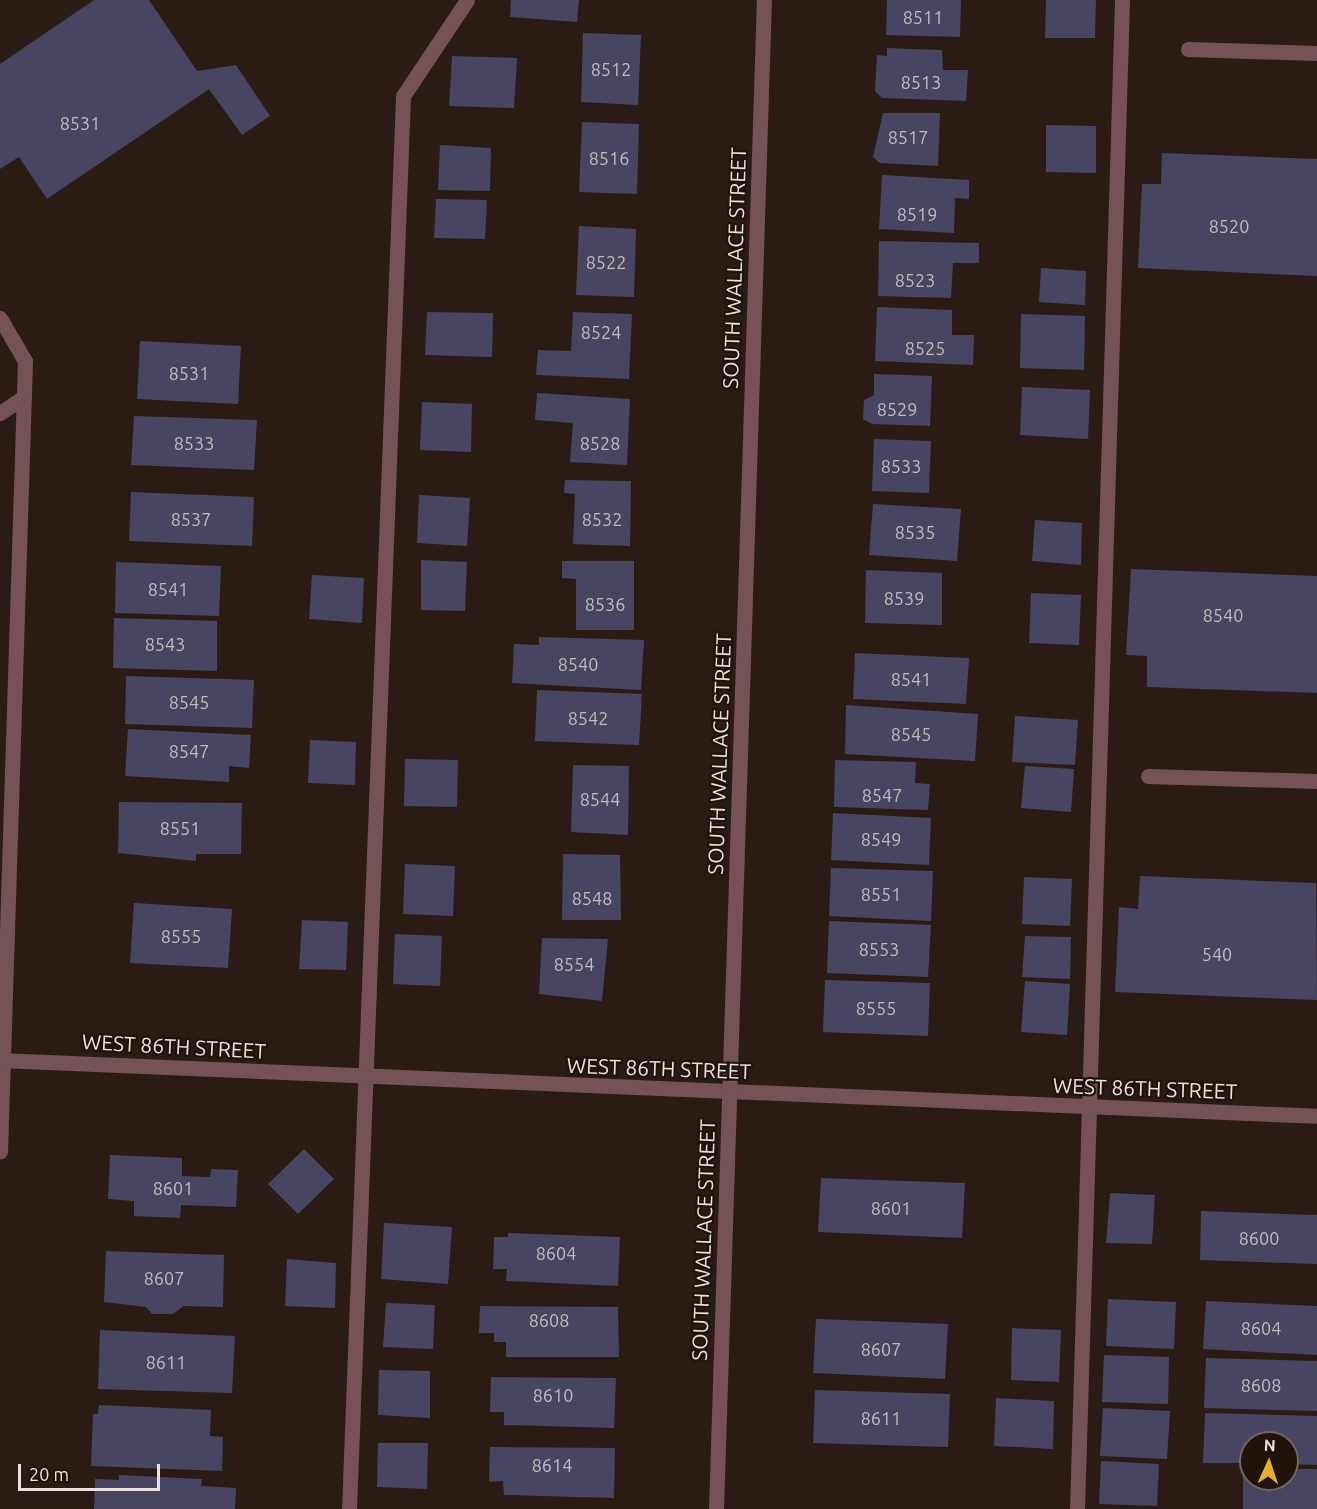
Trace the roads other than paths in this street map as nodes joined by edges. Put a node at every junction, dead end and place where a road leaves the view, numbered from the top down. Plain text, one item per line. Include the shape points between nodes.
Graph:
1 (467, 0) edge
2 (764, 0) edge
3 (1122, 0) edge
4 (1188, 49) dead end
5 (1317, 53) edge
6 (0, 318) edge
7 (24, 397) junction
8 (0, 413) edge
9 (1148, 776) dead end
10 (1317, 781) edge
11 (2, 1060) edge
12 (365, 1076) junction
13 (729, 1092) junction
14 (1088, 1106) junction
15 (1317, 1116) edge
16 (0, 1152) edge
17 (349, 1509) edge
18 (716, 1509) edge
19 (1077, 1509) edge

1 - 12 street via 403,96
2 - 13 street, SOUTH WALLACE STREET
3 - 14 street
4 - 5 street
6 - 7 street via 25,361
7 - 8 street
7 - 11 street
9 - 10 street
11 - 12 street, WEST 86TH STREET
11 - 16 street
12 - 13 street, WEST 86TH STREET
12 - 17 street
13 - 14 street, WEST 86TH STREET
13 - 18 street, SOUTH WALLACE STREET
14 - 15 street, WEST 86TH STREET
14 - 19 street

